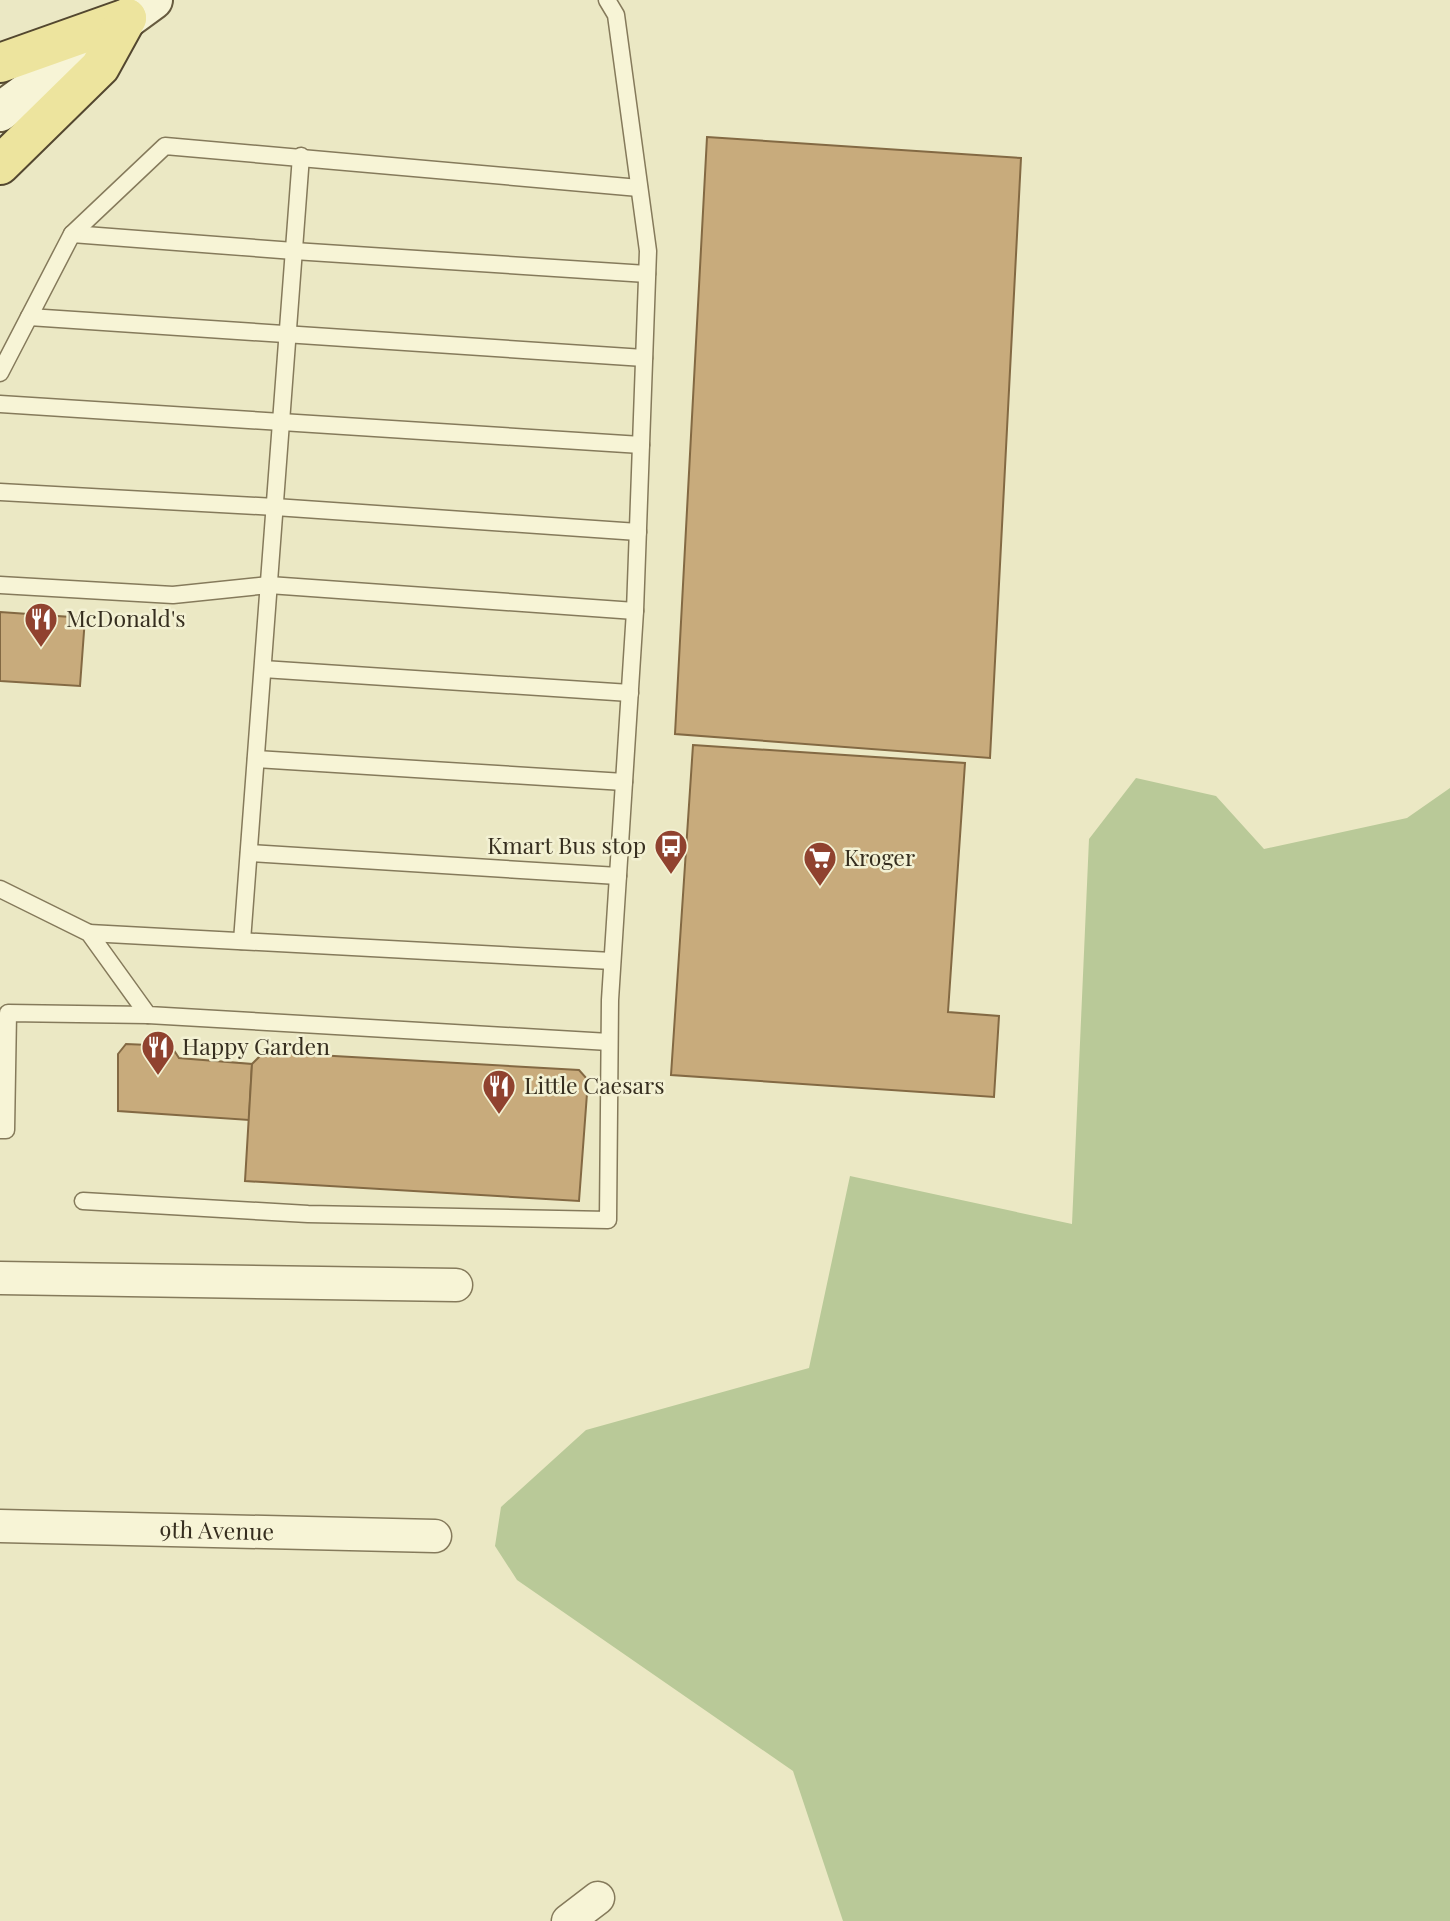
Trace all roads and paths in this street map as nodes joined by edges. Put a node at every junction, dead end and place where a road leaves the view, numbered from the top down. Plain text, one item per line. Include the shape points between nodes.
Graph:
1 (607, 0) edge
2 (140, 9) edge
3 (0, 63) edge
4 (0, 112) edge
5 (301, 156) junction
6 (0, 164) edge
7 (639, 188) junction
8 (72, 234) junction
9 (294, 251) junction
10 (647, 274) junction
11 (29, 317) junction
12 (287, 334) junction
13 (644, 358) junction
14 (0, 373) edge
15 (0, 404) edge
16 (281, 423) junction
17 (641, 445) junction
18 (0, 492) edge
19 (275, 507) junction
20 (638, 532) junction
21 (0, 585) edge
22 (269, 585) junction
23 (635, 611) junction
24 (263, 669) junction
25 (630, 692) junction
26 (256, 759) junction
27 (624, 782) junction
28 (249, 853) junction
29 (618, 876) junction
30 (0, 889) edge
31 (89, 933) junction
32 (242, 941) junction
33 (612, 961) junction
34 (148, 1015) junction
35 (609, 1042) junction
36 (0, 1130) edge
37 (83, 1201) dead end
38 (0, 1278) edge
39 (456, 1285) dead end
40 (0, 1526) edge
41 (435, 1536) dead end
42 (598, 1898) dead end
43 (568, 1921) edge

1 - 7 lane via 616,15
2 - 3 main road
2 - 4 main road
2 - 6 main road via 100,67
5 - 7 lane
5 - 8 lane via 165,146
5 - 9 lane
7 - 10 lane
8 - 9 lane
8 - 11 lane
9 - 10 lane
9 - 12 lane
10 - 13 lane
11 - 12 lane
11 - 14 lane
12 - 13 lane
12 - 16 lane
13 - 17 lane
15 - 16 lane
16 - 17 lane
16 - 19 lane
17 - 20 lane
18 - 19 lane
19 - 20 lane
19 - 22 lane
20 - 23 lane
21 - 22 lane via 173,595
22 - 23 lane
22 - 24 lane
23 - 25 lane
24 - 25 lane
24 - 26 lane
25 - 27 lane
26 - 27 lane
26 - 28 lane
27 - 29 lane
28 - 29 lane
28 - 32 lane
29 - 33 lane
30 - 31 lane
31 - 32 lane
31 - 34 lane
32 - 33 lane
33 - 35 lane
34 - 35 lane
34 - 36 lane via 8,1013 6,1130
35 - 37 lane via 608,1220 308,1214
38 - 39 street
40 - 41 street, 9th Avenue
42 - 43 street

